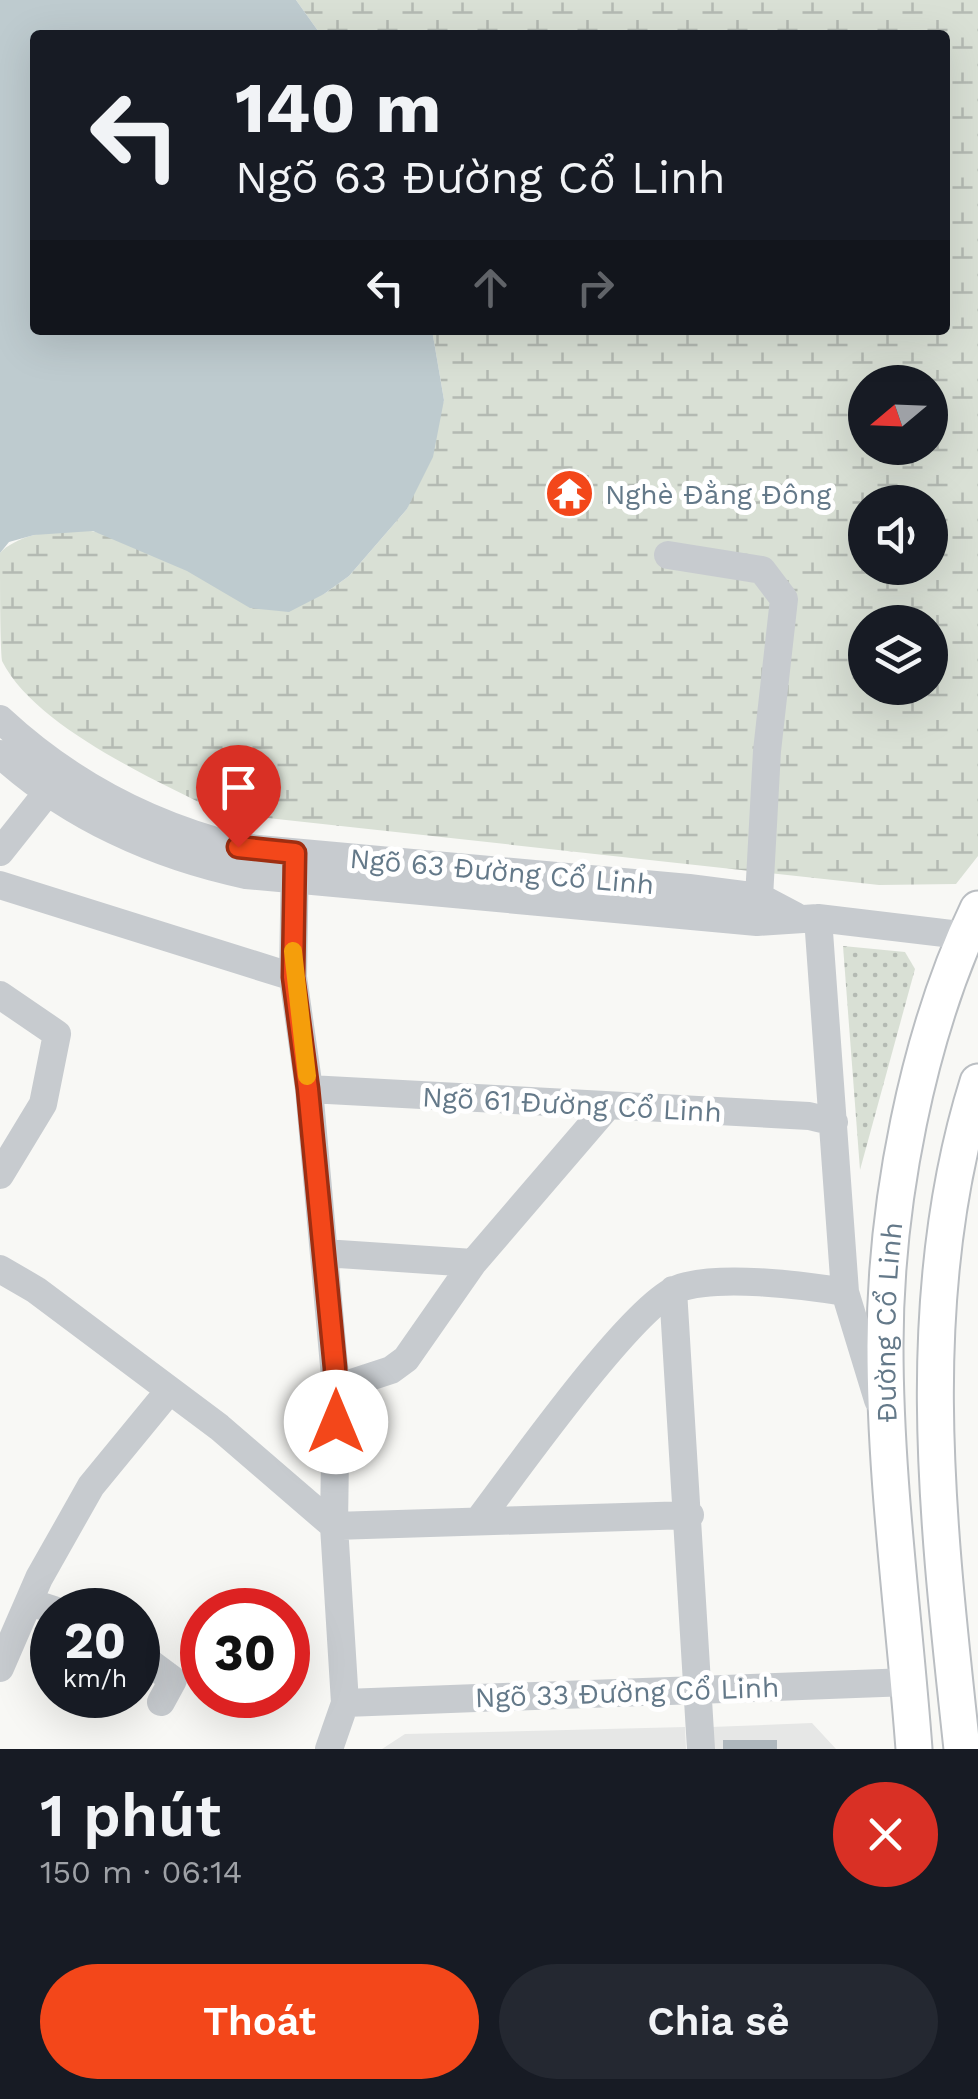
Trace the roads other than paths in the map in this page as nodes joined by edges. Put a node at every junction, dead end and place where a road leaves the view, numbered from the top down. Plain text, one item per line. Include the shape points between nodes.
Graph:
1 (668, 555) dead end
2 (0, 720) edge
3 (0, 754) edge
4 (64, 769) junction
5 (50, 795) junction
6 (0, 852) edge
7 (295, 853) junction
8 (294, 882) junction
9 (0, 885) edge
10 (758, 910) junction
11 (806, 917) junction
12 (974, 926) edge
13 (293, 977) junction
14 (0, 996) edge
15 (978, 1082) edge
16 (308, 1089) junction
17 (607, 1108) junction
18 (834, 1122) junction
19 (0, 1175) edge
20 (324, 1254) junction
21 (473, 1263) junction
22 (0, 1270) edge
23 (673, 1290) junction
24 (845, 1292) junction
25 (336, 1388) junction
26 (169, 1391) junction
27 (890, 1436) junction
28 (690, 1516) junction
29 (478, 1521) junction
30 (334, 1526) junction
31 (49, 1588) edge
32 (30, 1624) edge
33 (0, 1668) edge
34 (160, 1670) edge
35 (966, 1679) edge
36 (909, 1682) junction
37 (698, 1690) junction
38 (161, 1702) dead end
39 (345, 1703) junction
40 (329, 1749) edge
41 (701, 1749) edge
42 (914, 1749) edge
43 (962, 1749) edge

1 - 10 street via 762,570 784,600 766,751
2 - 4 street, Ngõ 63 Đường Cổ Linh
3 - 5 street, Ngõ 63 Đường Cổ Linh
4 - 5 street
4 - 7 street, Ngõ 63 Đường Cổ Linh via 175,829 238,847
5 - 6 street
5 - 8 street, Ngõ 63 Đường Cổ Linh via 201,866
7 - 8 street
7 - 10 street, Ngõ 63 Đường Cổ Linh
8 - 10 street, Ngõ 63 Đường Cổ Linh
8 - 13 street
9 - 13 street
10 - 11 street, Ngõ 63 Đường Cổ Linh
11 - 12 street, Ngõ 63 Đường Cổ Linh
11 - 18 street
12 - 27 main road, Đường Cổ Linh via 928,1041 910,1124 885,1344
13 - 16 street
14 - 19 street via 57,1034 43,1104
15 - 35 main road, Đường Cổ Linh via 961,1137 933,1337 934,1422
16 - 17 street, Ngõ 61 Đường Cổ Linh
16 - 20 street
17 - 18 street, Ngõ 61 Đường Cổ Linh
17 - 21 street
18 - 24 street
20 - 21 street
20 - 25 street
21 - 25 street via 406,1359
22 - 26 street
23 - 24 street via 698,1282
23 - 28 street
23 - 29 street via 582,1385
24 - 27 street
25 - 30 street
26 - 30 street
26 - 31 street via 90,1486
27 - 36 main road, Đường Cổ Linh
28 - 29 street
28 - 37 street
29 - 30 street
30 - 39 street
32 - 33 street
34 - 38 street via 173,1680
35 - 43 main road, Đường Cổ Linh
36 - 37 street, Ngõ 33 Đường Cổ Linh
36 - 42 main road, Đường Cổ Linh
37 - 39 street, Ngõ 33 Đường Cổ Linh
37 - 41 street
39 - 40 street

